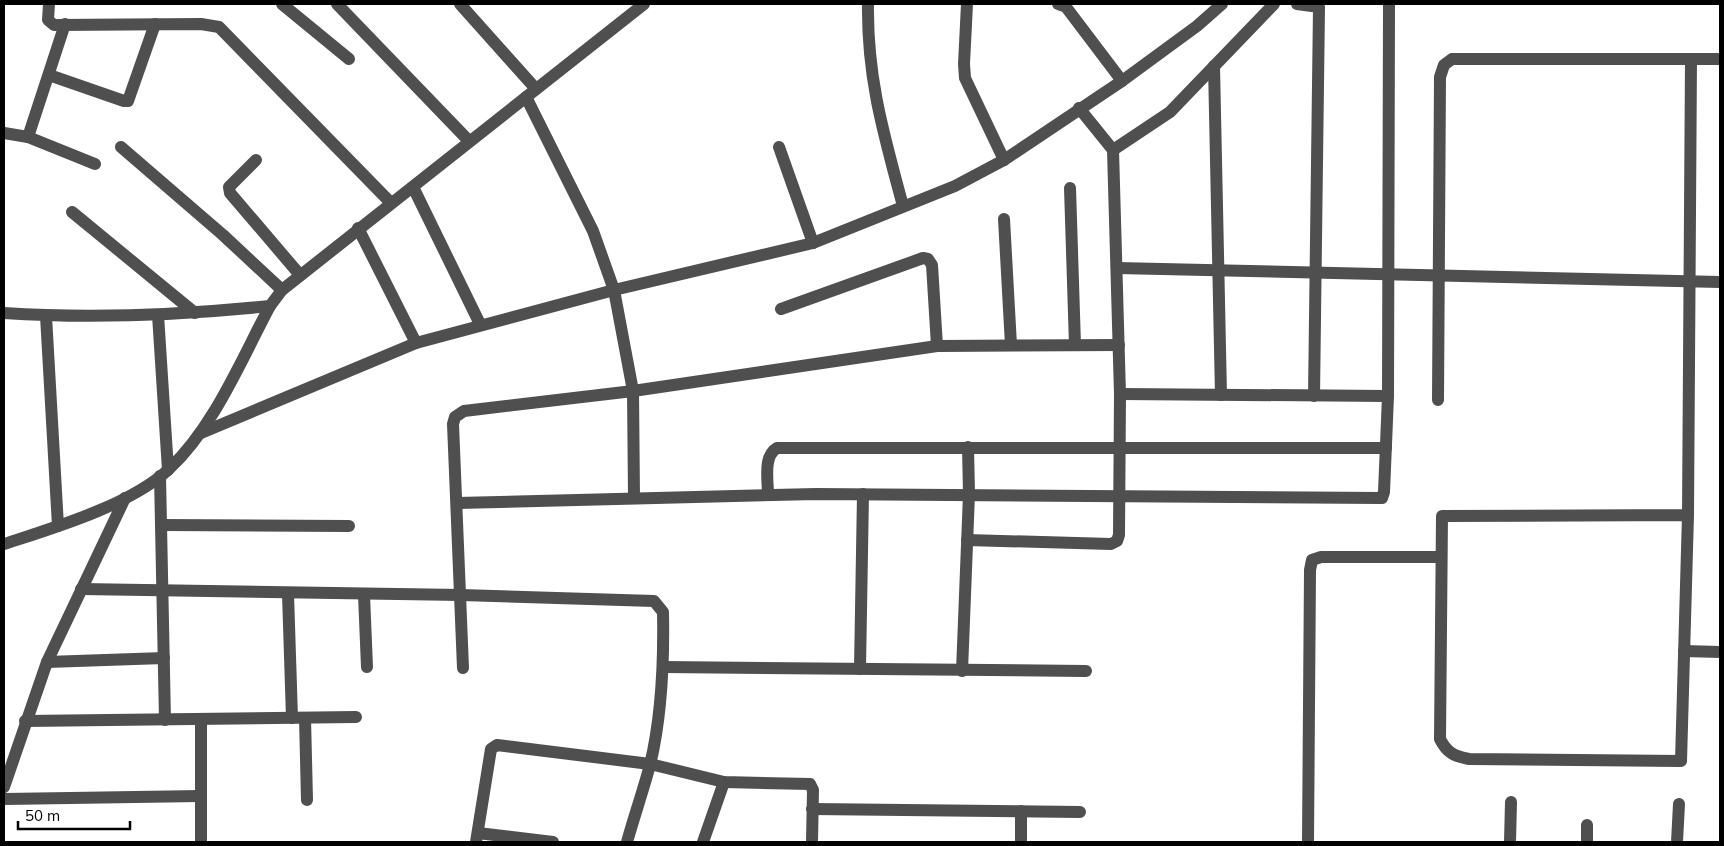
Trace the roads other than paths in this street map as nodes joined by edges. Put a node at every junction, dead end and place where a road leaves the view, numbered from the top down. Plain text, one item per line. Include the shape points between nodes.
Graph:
1 (49, 4) edge
2 (282, 4) edge
3 (337, 4) edge
4 (460, 4) edge
5 (644, 4) edge
6 (868, 4) edge
7 (967, 4) edge
8 (1222, 4) edge
9 (1274, 4) edge
10 (1297, 4) edge
11 (1389, 4) edge
12 (1063, 5) edge
13 (65, 24) junction
14 (155, 24) junction
15 (349, 59) dead end
16 (1690, 59) junction
17 (1720, 59) edge
18 (1214, 66) junction
19 (49, 75) junction
20 (1122, 81) junction
21 (531, 93) junction
22 (1079, 108) junction
23 (4, 133) edge
24 (28, 136) junction
25 (469, 141) junction
26 (121, 147) dead end
27 (779, 147) dead end
28 (1113, 150) junction
29 (256, 160) dead end
30 (1004, 160) junction
31 (95, 164) dead end
32 (413, 187) junction
33 (1070, 188) dead end
34 (390, 203) junction
35 (903, 206) junction
36 (72, 212) dead end
37 (1004, 219) dead end
38 (358, 228) junction
39 (813, 243) junction
40 (1117, 268) junction
41 (1218, 270) junction
42 (1316, 273) junction
43 (300, 274) junction
44 (1388, 274) junction
45 (1439, 276) junction
46 (1689, 282) junction
47 (1720, 282) edge
48 (282, 290) junction
49 (614, 290) junction
50 (270, 306) junction
51 (781, 308) dead end
52 (4, 313) edge
53 (195, 313) junction
54 (158, 315) junction
55 (46, 316) junction
56 (480, 324) junction
57 (416, 343) junction
58 (1011, 345) junction
59 (1075, 345) junction
60 (1119, 345) junction
61 (937, 346) junction
62 (633, 391) junction
63 (1120, 394) junction
64 (1221, 395) junction
65 (1314, 396) junction
66 (1388, 396) junction
67 (1438, 400) dead end
68 (201, 433) junction
69 (1119, 446) junction
70 (968, 447) junction
71 (1386, 448) junction
72 (164, 473) junction
73 (863, 494) junction
74 (969, 494) junction
75 (768, 495) junction
76 (1119, 496) junction
77 (634, 497) junction
78 (125, 498) junction
79 (457, 503) junction
80 (1688, 515) junction
81 (161, 525) junction
82 (58, 526) junction
83 (349, 526) dead end
84 (967, 540) junction
85 (4, 544) edge
86 (1441, 557) junction
87 (81, 589) junction
88 (162, 591) junction
89 (288, 594) junction
90 (364, 595) junction
91 (461, 595) junction
92 (1684, 651) junction
93 (1720, 652) edge
94 (164, 658) junction
95 (47, 662) junction
96 (367, 667) dead end
97 (663, 667) junction
98 (463, 668) dead end
99 (860, 669) junction
100 (962, 671) junction
101 (1086, 671) dead end
102 (356, 717) dead end
103 (298, 718) junction
104 (201, 719) junction
105 (165, 720) junction
106 (25, 722) junction
107 (650, 764) junction
108 (724, 782) junction
109 (4, 787) edge
110 (201, 796) junction
111 (4, 799) edge
112 (307, 800) dead end
113 (1511, 802) dead end
114 (1679, 804) dead end
115 (812, 810) junction
116 (1022, 811) junction
117 (1080, 812) dead end
118 (1587, 825) dead end
119 (477, 838) edge
120 (201, 842) edge
121 (553, 842) edge
122 (626, 842) edge
123 (703, 842) edge
124 (812, 842) edge
125 (1021, 842) edge
126 (1308, 842) edge
127 (1510, 842) edge
128 (1587, 842) edge
129 (1677, 842) edge

1 - 13 street via 50,24
2 - 15 street
3 - 25 street
4 - 21 street
5 - 21 street
6 - 35 street via 876,108
7 - 30 street via 966,78
8 - 20 street
9 - 18 street
10 - 42 street via 1319,8
11 - 44 street
12 - 20 street
13 - 14 street
13 - 19 street
14 - 19 street via 128,101
14 - 34 street via 219,27
16 - 17 street
16 - 45 street via 1452,59 1444,65 1440,77
16 - 46 street
18 - 28 street via 1170,112
18 - 41 street
19 - 24 street
20 - 22 street
21 - 25 street
21 - 49 street via 593,231
22 - 28 street
22 - 30 street
23 - 24 street
24 - 31 street
25 - 32 street
26 - 48 street via 223,234
27 - 39 street
28 - 40 street
29 - 43 street via 230,186 230,192
30 - 35 street via 956,186
32 - 34 street
32 - 56 street
33 - 59 street
34 - 38 street
35 - 39 street
36 - 53 street
37 - 58 street
38 - 43 street
38 - 57 street
39 - 49 street
40 - 41 street
40 - 60 street
41 - 42 street
41 - 64 street
42 - 44 street
42 - 65 street
43 - 48 street
44 - 45 street
44 - 66 street
45 - 46 street
45 - 67 street
46 - 47 street
46 - 80 street
48 - 50 street
49 - 56 street
49 - 62 street
50 - 53 street
50 - 68 street
51 - 61 street via 923,258 928,259 932,265
52 - 55 street
53 - 54 street
54 - 55 street
54 - 72 street
55 - 82 street
56 - 57 street
57 - 68 street
58 - 59 street
58 - 61 street
59 - 60 street
60 - 63 street
61 - 62 street
62 - 77 street
62 - 79 street via 459,414 453,424
63 - 64 street
63 - 69 street
64 - 65 street
65 - 66 street
66 - 71 street
68 - 72 street
69 - 70 street
69 - 71 street
69 - 76 street
70 - 74 street
70 - 75 street via 777,448 770,451 768,458
71 - 76 street via 1382,498
72 - 78 street
72 - 81 street
73 - 74 street
73 - 75 street
73 - 99 street
74 - 76 street
74 - 84 street
75 - 77 street
76 - 84 street via 1119,535 1112,544
77 - 79 street
78 - 82 street
78 - 87 street
79 - 91 street
80 - 86 street via 1446,514 1441,519
80 - 92 street
81 - 83 street
81 - 88 street
82 - 85 street
84 - 100 street
86 - 92 street via 1440,739 1453,756 1469,759 1681,762
86 - 126 street via 1321,557 1312,560
87 - 88 street
87 - 95 street
88 - 89 street
88 - 94 street
89 - 90 street
89 - 103 street
90 - 91 street
90 - 96 street
91 - 97 street via 654,601 663,612
91 - 98 street
92 - 93 street
94 - 95 street
94 - 105 street
95 - 106 street
97 - 99 street
97 - 107 street
99 - 100 street
100 - 101 street
102 - 103 street
103 - 104 street
103 - 112 street
104 - 105 street
104 - 110 street
105 - 106 street
106 - 109 street
107 - 108 street
107 - 119 street via 494,746
107 - 122 street
108 - 115 street via 810,784 813,790
108 - 123 street
110 - 111 street
110 - 120 street
113 - 127 street
114 - 129 street
115 - 116 street
115 - 124 street
116 - 117 street
116 - 125 street
118 - 128 street
119 - 121 street

